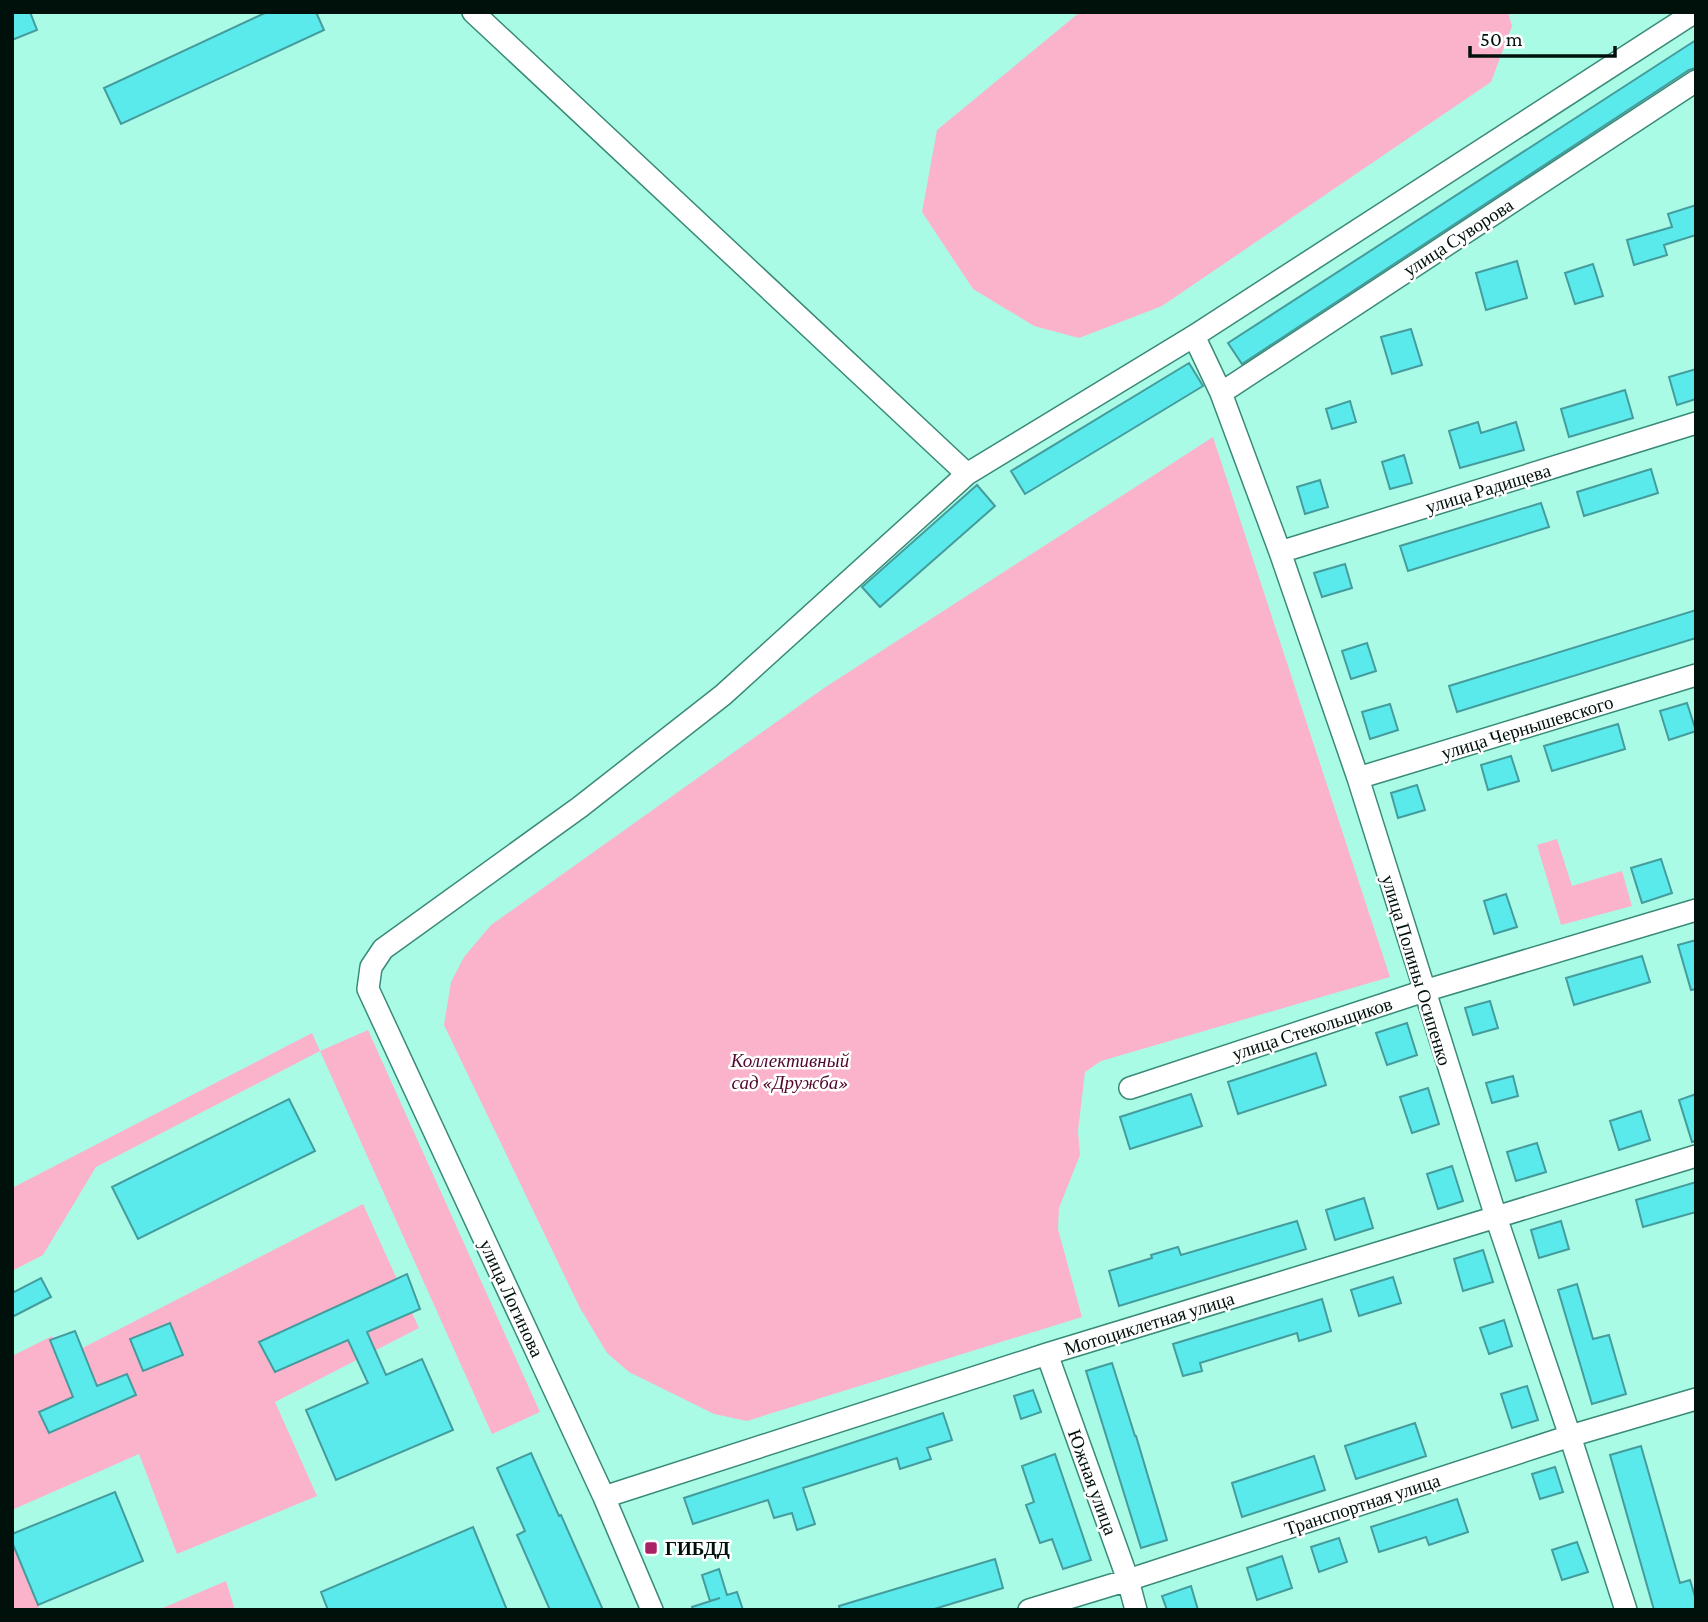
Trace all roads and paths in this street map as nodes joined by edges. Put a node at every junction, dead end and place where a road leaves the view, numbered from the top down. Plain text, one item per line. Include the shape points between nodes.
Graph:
1 (472, 12) edge
2 (1695, 12) edge
3 (1696, 81) edge
4 (1194, 336) junction
5 (1221, 393) junction
6 (1696, 424) edge
7 (967, 474) junction
8 (1280, 552) junction
9 (1696, 675) edge
10 (1358, 778) junction
11 (1696, 910) edge
12 (1424, 991) junction
13 (1130, 1088) dead end
14 (1696, 1156) edge
15 (1496, 1217) junction
16 (1047, 1354) junction
17 (1696, 1399) edge
18 (1570, 1436) junction
19 (604, 1497) junction
20 (1128, 1580) junction
21 (652, 1610) edge
22 (1029, 1610) edge
23 (1136, 1610) edge
24 (1626, 1610) edge

1 - 7 street
2 - 4 street
3 - 5 street, улица Суворова
4 - 5 street, улица Полины Осипенко
4 - 7 street
5 - 8 street, улица Полины Осипенко
6 - 8 street, улица Радищева
7 - 19 street, улица Логинова via 723,695 580,807 383,949 370,967 368,989
8 - 10 street, улица Полины Осипенко
9 - 10 street, улица Чернышевского
10 - 12 street, улица Полины Осипенко
11 - 12 street, улица Стекольщиков
12 - 13 street, улица Стекольщиков
12 - 15 street, улица Полины Осипенко
14 - 15 street, Мотоциклетная улица
15 - 16 street, Мотоциклетная улица
15 - 18 street, улица Полины Осипенко
16 - 19 street, Мотоциклетная улица
16 - 20 street, Южная улица
17 - 18 street, Транспортная улица
18 - 20 street, Транспортная улица
18 - 24 street, улица Полины Осипенко
19 - 21 street, улица Логинова
20 - 22 street, Транспортная улица
20 - 23 street, Южная улица

